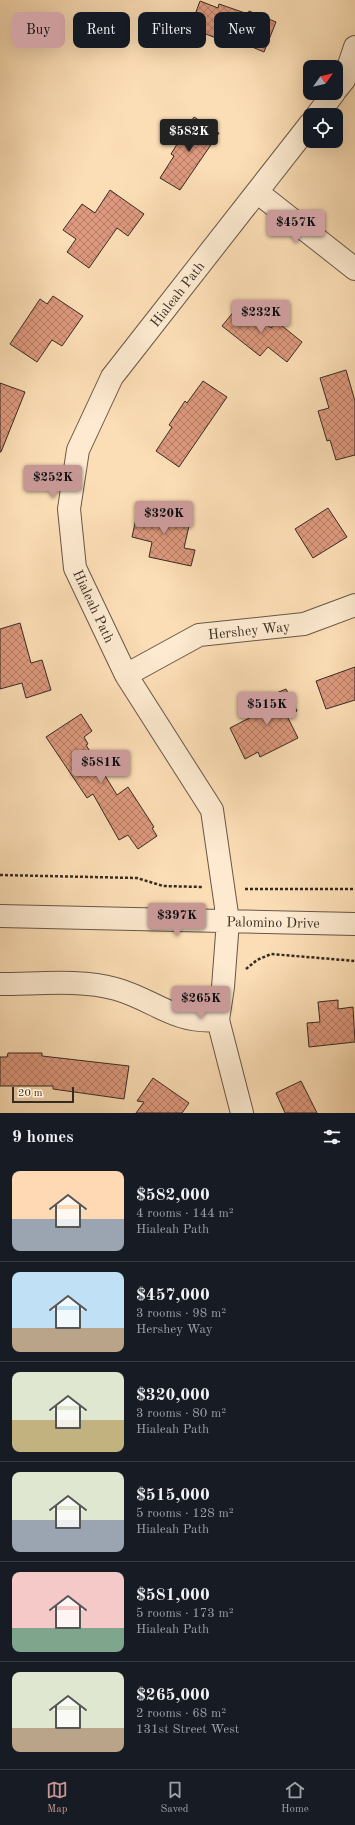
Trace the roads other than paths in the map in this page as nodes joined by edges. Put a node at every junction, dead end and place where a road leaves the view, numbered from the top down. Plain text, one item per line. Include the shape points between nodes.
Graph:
1 (355, 47) edge
2 (343, 81) edge
3 (329, 100) edge
4 (322, 108) edge
5 (303, 133) edge
6 (258, 192) junction
7 (355, 269) edge
8 (355, 605) edge
9 (126, 675) junction
10 (0, 916) edge
11 (228, 921) junction
12 (355, 924) edge
13 (0, 984) edge
14 (218, 1020) junction
15 (242, 1113) edge

1 - 2 street
3 - 4 street
5 - 6 street, Hialeah Path
6 - 7 street
6 - 9 street, Hialeah Path via 112,377 78,450 69,509 75,568
8 - 9 street, Hershey Way via 304,624 199,635
9 - 11 street, Hialeah Path via 212,810
10 - 11 street, Palomino Drive
11 - 12 street, Palomino Drive
11 - 14 street, Hialeah Path
13 - 14 street via 88,984 116,989 174,1016 202,1022
14 - 15 street

